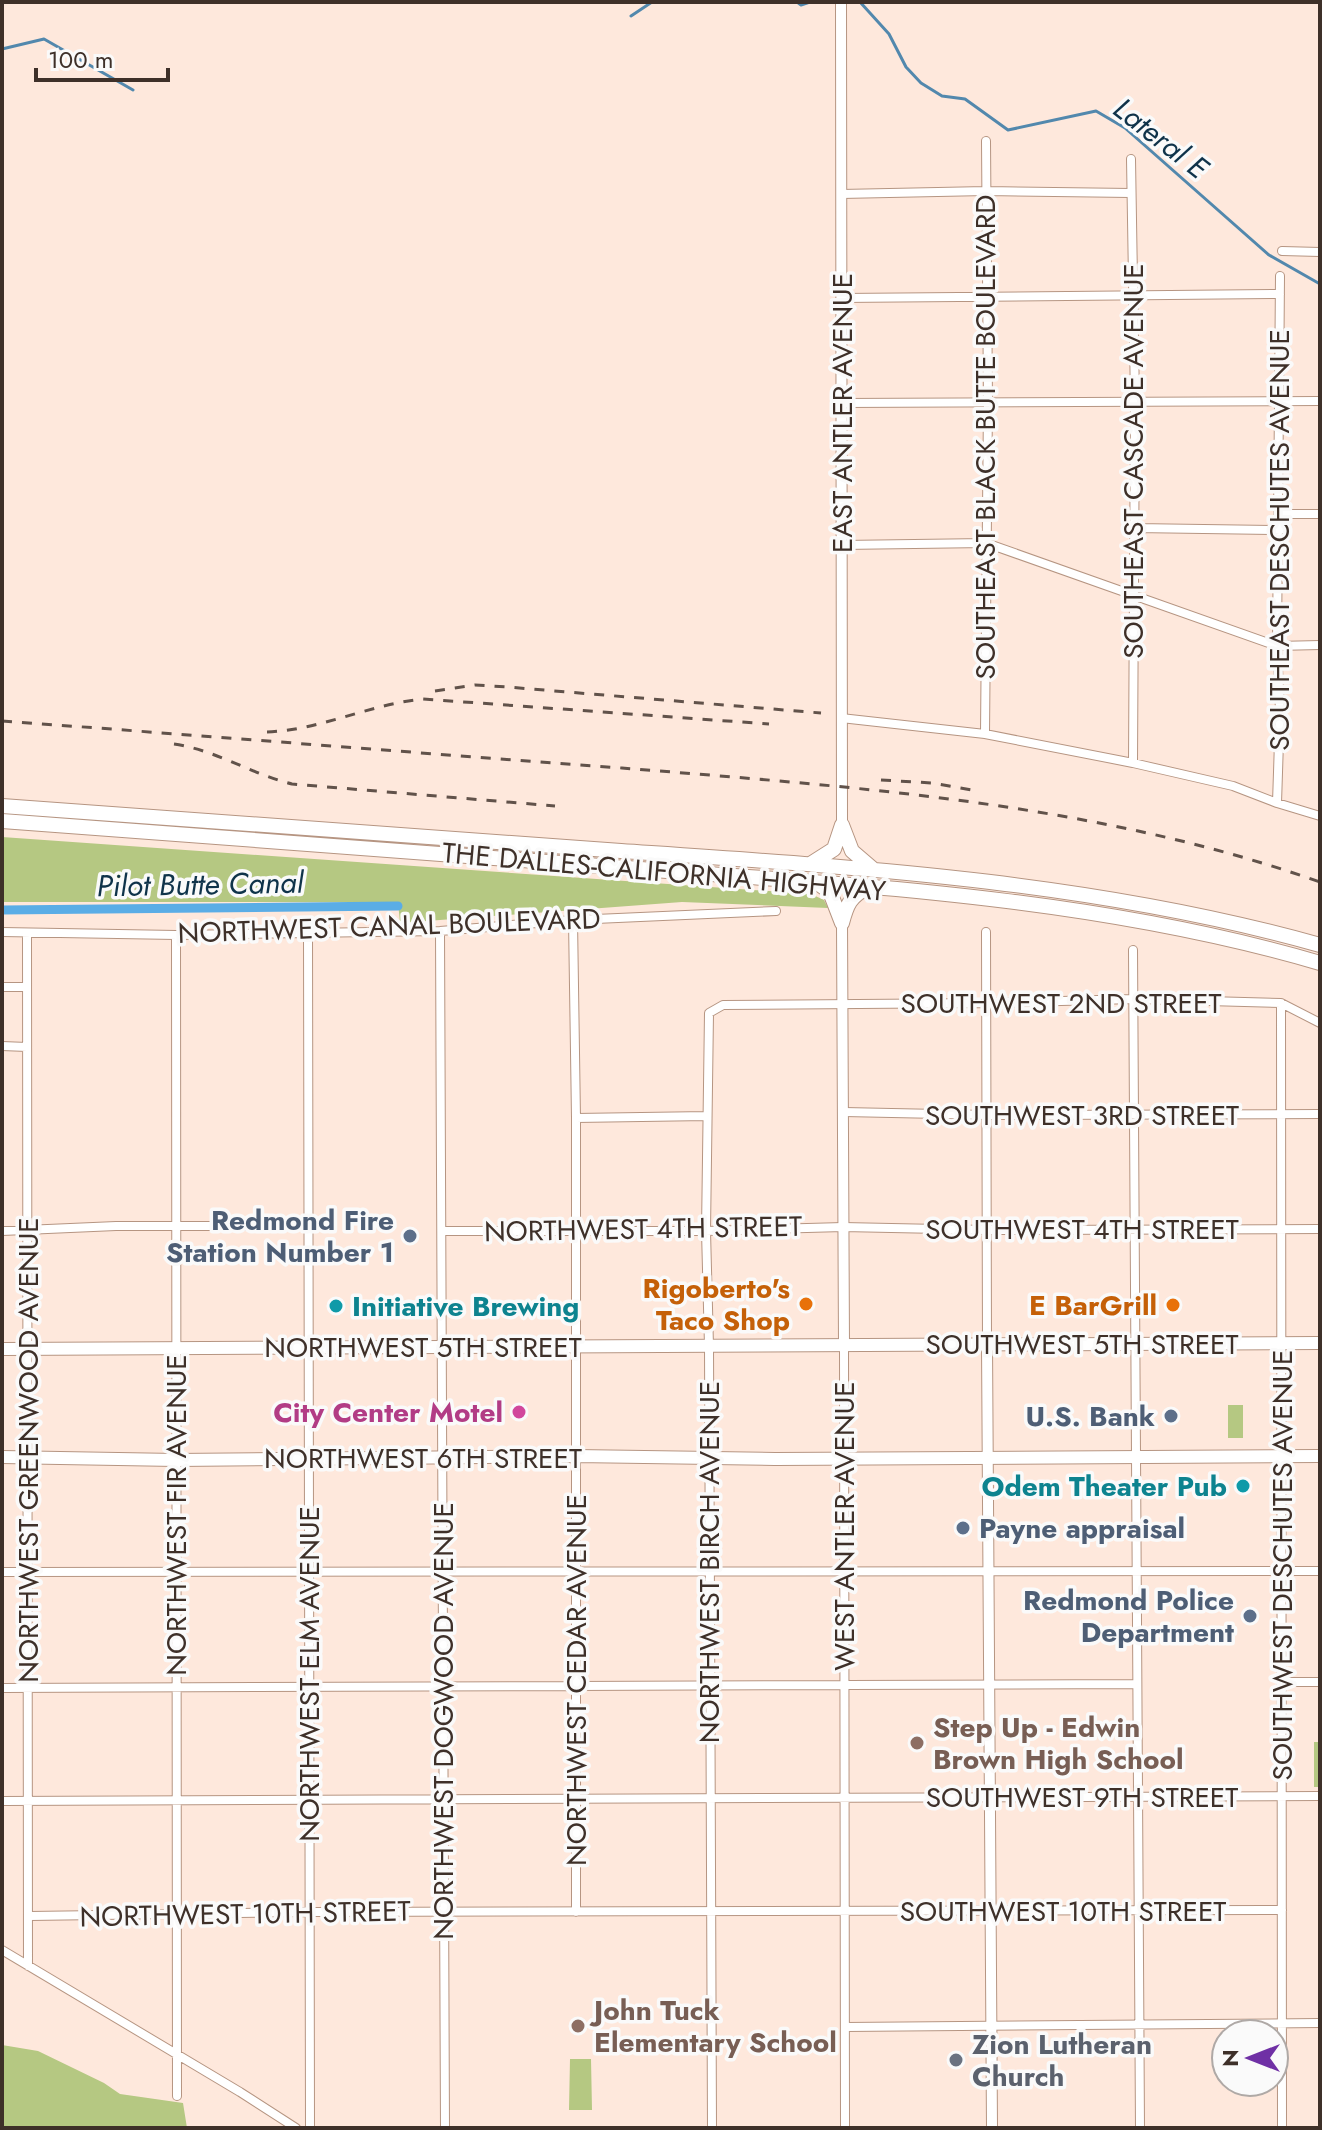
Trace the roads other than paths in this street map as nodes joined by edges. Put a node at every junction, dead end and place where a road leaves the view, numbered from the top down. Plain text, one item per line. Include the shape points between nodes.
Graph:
1 (841, 2) edge
2 (986, 141) dead end
3 (1131, 159) dead end
4 (986, 191) junction
5 (1131, 193) junction
6 (841, 194) junction
7 (1282, 251) dead end
8 (1320, 252) edge
9 (1280, 276) dead end
10 (1280, 294) junction
11 (987, 296) junction
12 (1133, 296) junction
13 (841, 298) junction
14 (1135, 401) junction
15 (1279, 401) junction
16 (1320, 401) edge
17 (988, 402) junction
18 (842, 403) junction
19 (1280, 514) junction
20 (1320, 514) edge
21 (1135, 528) junction
22 (1280, 530) junction
23 (986, 543) junction
24 (842, 545) junction
25 (1134, 597) junction
26 (1320, 645) edge
27 (1277, 646) junction
28 (841, 718) junction
29 (985, 734) junction
30 (1133, 763) junction
31 (1277, 803) junction
32 (2, 806) edge
33 (1320, 816) edge
34 (2, 821) edge
35 (842, 825) junction
36 (811, 864) junction
37 (874, 870) junction
38 (816, 882) junction
39 (868, 887) junction
40 (776, 911) dead end
41 (573, 920) junction
42 (842, 923) junction
43 (308, 931) junction
44 (440, 931) junction
45 (2, 932) edge
46 (986, 932) dead end
47 (27, 933) junction
48 (176, 935) junction
49 (1320, 945) edge
50 (1133, 950) dead end
51 (1320, 963) edge
52 (2, 987) edge
53 (27, 987) junction
54 (1134, 999) junction
55 (986, 1003) junction
56 (1281, 1003) junction
57 (841, 1004) junction
58 (723, 1005) joint
59 (1320, 1023) edge
60 (2, 1046) edge
61 (27, 1047) junction
62 (844, 1112) junction
63 (1320, 1114) edge
64 (987, 1115) junction
65 (1134, 1115) junction
66 (707, 1116) junction
67 (1282, 1116) junction
68 (576, 1118) junction
69 (176, 1226) junction
70 (308, 1226) junction
71 (843, 1227) junction
72 (1282, 1229) junction
73 (1320, 1229) edge
74 (988, 1230) junction
75 (1135, 1230) junction
76 (2, 1231) edge
77 (28, 1231) junction
78 (442, 1231) junction
79 (575, 1231) junction
80 (706, 1231) junction
81 (1282, 1343) junction
82 (1320, 1343) edge
83 (987, 1344) junction
84 (1136, 1344) junction
85 (844, 1345) junction
86 (709, 1346) junction
87 (308, 1347) junction
88 (442, 1347) junction
89 (574, 1347) junction
90 (2, 1349) edge
91 (28, 1349) junction
92 (176, 1349) junction
93 (576, 1456) junction
94 (1320, 1456) edge
95 (2, 1457) edge
96 (709, 1457) junction
97 (1136, 1457) junction
98 (1282, 1457) junction
99 (309, 1458) junction
100 (443, 1458) junction
101 (988, 1458) junction
102 (28, 1459) junction
103 (844, 1459) junction
104 (176, 1460) junction
105 (1137, 1569) junction
106 (575, 1571) junction
107 (709, 1571) junction
108 (844, 1571) junction
109 (990, 1571) junction
110 (1282, 1571) junction
111 (1320, 1571) edge
112 (2, 1572) edge
113 (29, 1572) junction
114 (443, 1572) junction
115 (176, 1573) junction
116 (309, 1573) junction
117 (1282, 1682) junction
118 (1320, 1682) edge
119 (844, 1683) junction
120 (710, 1684) junction
121 (989, 1684) junction
122 (1137, 1684) junction
123 (442, 1685) junction
124 (576, 1685) junction
125 (2, 1688) edge
126 (29, 1688) junction
127 (177, 1688) junction
128 (309, 1688) junction
129 (1138, 1796) junction
130 (1282, 1796) junction
131 (1320, 1796) edge
132 (990, 1797) junction
133 (843, 1798) junction
134 (444, 1799) junction
135 (576, 1799) junction
136 (709, 1799) junction
137 (177, 1800) junction
138 (309, 1800) junction
139 (2, 1801) edge
140 (29, 1801) junction
141 (1282, 1910) junction
142 (711, 1911) junction
143 (844, 1911) junction
144 (990, 1911) junction
145 (1139, 1911) junction
146 (310, 1912) junction
147 (443, 1912) junction
148 (576, 1912) junction
149 (176, 1913) junction
150 (30, 1916) junction
151 (2, 1950) edge
152 (28, 1966) junction
153 (1282, 2018) edge
154 (1320, 2023) edge
155 (1139, 2024) junction
156 (1210, 2024) edge
157 (1290, 2024) edge
158 (845, 2027) junction
159 (991, 2027) junction
160 (177, 2054) junction
161 (177, 2096) dead end
162 (1282, 2098) edge
163 (296, 2128) edge
164 (310, 2128) edge
165 (445, 2128) edge
166 (712, 2128) edge
167 (845, 2128) edge
168 (992, 2128) edge
169 (1140, 2128) edge
170 (1282, 2128) edge

1 - 6 street, EAST ANTLER AVENUE
2 - 4 street, SOUTHEAST BLACK BUTTE BOULEVARD
3 - 5 street, SOUTHEAST CASCADE AVENUE
4 - 5 street
4 - 6 street
4 - 11 street, SOUTHEAST BLACK BUTTE BOULEVARD
5 - 12 street, SOUTHEAST CASCADE AVENUE
6 - 13 street, EAST ANTLER AVENUE
7 - 8 street
9 - 10 street, SOUTHEAST DESCHUTES AVENUE
10 - 12 street
10 - 15 street, SOUTHEAST DESCHUTES AVENUE
11 - 12 street
11 - 13 street
11 - 17 street, SOUTHEAST BLACK BUTTE BOULEVARD
12 - 14 street, SOUTHEAST CASCADE AVENUE
13 - 18 street, EAST ANTLER AVENUE
14 - 15 street
14 - 17 street
14 - 21 street, SOUTHEAST CASCADE AVENUE
15 - 16 street
15 - 19 street, SOUTHEAST DESCHUTES AVENUE
17 - 18 street
17 - 23 street, SOUTHEAST BLACK BUTTE BOULEVARD
18 - 24 street, EAST ANTLER AVENUE
19 - 20 street
19 - 22 street, SOUTHEAST DESCHUTES AVENUE
21 - 22 street
21 - 25 street, SOUTHEAST CASCADE AVENUE
22 - 27 street, SOUTHEAST DESCHUTES AVENUE
23 - 24 street
23 - 25 street
23 - 29 street, SOUTHEAST BLACK BUTTE BOULEVARD
24 - 28 street, EAST ANTLER AVENUE
25 - 27 street
25 - 30 street, SOUTHEAST CASCADE AVENUE
26 - 27 street
27 - 31 street, SOUTHEAST DESCHUTES AVENUE
28 - 29 street
28 - 35 street, EAST ANTLER AVENUE
29 - 30 street
30 - 31 street via 1233,786
31 - 33 street
32 - 36 highway, THE DALLES-CALIFORNIA HIGHWAY
34 - 38 highway, THE DALLES-CALIFORNIA HIGHWAY
35 - 36 highway via 834,849
35 - 37 highway via 852,851
36 - 37 highway, THE DALLES-CALIFORNIA HIGHWAY
37 - 49 highway, THE DALLES-CALIFORNIA HIGHWAY via 1083,894
38 - 39 highway, THE DALLES-CALIFORNIA HIGHWAY
38 - 42 highway via 830,892
39 - 42 highway via 848,901
39 - 51 highway, THE DALLES-CALIFORNIA HIGHWAY via 1080,911
40 - 41 street, NORTHWEST CANAL BOULEVARD
41 - 44 street, NORTHWEST CANAL BOULEVARD
41 - 68 street, NORTHWEST CEDAR AVENUE
42 - 57 street, WEST ANTLER AVENUE
43 - 44 street, NORTHWEST CANAL BOULEVARD
43 - 48 street, NORTHWEST CANAL BOULEVARD
43 - 70 street, NORTHWEST ELM AVENUE
44 - 78 street, NORTHWEST DOGWOOD AVENUE
45 - 47 street, NORTHWEST CANAL BOULEVARD
46 - 55 street
47 - 48 street, NORTHWEST CANAL BOULEVARD
47 - 53 street, NORTHWEST GREENWOOD AVENUE
48 - 69 street, NORTHWEST FIR AVENUE
50 - 54 street
52 - 53 street
53 - 61 street, NORTHWEST GREENWOOD AVENUE
54 - 55 street, SOUTHWEST 2ND STREET
54 - 56 street, SOUTHWEST 2ND STREET
54 - 65 street
55 - 57 street, SOUTHWEST 2ND STREET
55 - 64 street
56 - 59 street
56 - 67 street, SOUTHWEST DESCHUTES AVENUE
57 - 58 street, SOUTHWEST 2ND STREET
57 - 62 street, WEST ANTLER AVENUE
58 - 66 street, NORTHWEST BIRCH AVENUE via 709,1013
60 - 61 street
61 - 77 street, NORTHWEST GREENWOOD AVENUE
62 - 64 street, SOUTHWEST 3RD STREET
62 - 71 street, WEST ANTLER AVENUE
63 - 67 street, SOUTHWEST 3RD STREET
64 - 65 street, SOUTHWEST 3RD STREET
64 - 74 street
65 - 67 street, SOUTHWEST 3RD STREET
65 - 75 street
66 - 68 street
66 - 80 street, NORTHWEST BIRCH AVENUE
67 - 72 street, SOUTHWEST DESCHUTES AVENUE
68 - 79 street, NORTHWEST CEDAR AVENUE
69 - 70 street
69 - 77 street
69 - 92 street, NORTHWEST FIR AVENUE
70 - 87 street, NORTHWEST ELM AVENUE
71 - 74 street, SOUTHWEST 4TH STREET
71 - 80 street, NORTHWEST 4TH STREET
71 - 85 street, WEST ANTLER AVENUE
72 - 73 street, SOUTHWEST 4TH STREET
72 - 75 street, SOUTHWEST 4TH STREET
72 - 81 street, SOUTHWEST DESCHUTES AVENUE
74 - 75 street, SOUTHWEST 4TH STREET
74 - 83 street
75 - 84 street
76 - 77 street
77 - 91 street, NORTHWEST GREENWOOD AVENUE
78 - 79 street, NORTHWEST 4TH STREET
78 - 88 street, NORTHWEST DOGWOOD AVENUE
79 - 80 street, NORTHWEST 4TH STREET
79 - 89 street, NORTHWEST CEDAR AVENUE
80 - 86 street, NORTHWEST BIRCH AVENUE
81 - 82 main road, SOUTHWEST 5TH STREET
81 - 84 main road, SOUTHWEST 5TH STREET
81 - 98 street, SOUTHWEST DESCHUTES AVENUE
83 - 84 main road, SOUTHWEST 5TH STREET
83 - 85 main road, SOUTHWEST 5TH STREET
83 - 101 street
84 - 97 street
85 - 86 main road, NORTHWEST 5TH STREET
85 - 103 street, WEST ANTLER AVENUE
86 - 89 main road, NORTHWEST 5TH STREET
86 - 96 street, NORTHWEST BIRCH AVENUE
87 - 88 main road, NORTHWEST 5TH STREET
87 - 92 main road, NORTHWEST 5TH STREET
87 - 99 street, NORTHWEST ELM AVENUE
88 - 89 main road, NORTHWEST 5TH STREET
88 - 100 street, NORTHWEST DOGWOOD AVENUE
89 - 93 street, NORTHWEST CEDAR AVENUE
90 - 91 main road, NORTHWEST 5TH STREET
91 - 92 main road, NORTHWEST 5TH STREET
91 - 102 street, NORTHWEST GREENWOOD AVENUE
92 - 104 street, NORTHWEST FIR AVENUE
93 - 96 main road, NORTHWEST 6TH STREET
93 - 100 main road, NORTHWEST 6TH STREET
93 - 106 street, NORTHWEST CEDAR AVENUE
94 - 98 main road, NORTHWEST 6TH STREET
95 - 102 main road, NORTHWEST 6TH STREET
96 - 103 main road, NORTHWEST 6TH STREET
96 - 107 street, NORTHWEST BIRCH AVENUE
97 - 98 main road, NORTHWEST 6TH STREET
97 - 101 main road, NORTHWEST 6TH STREET
97 - 105 street
98 - 110 street, SOUTHWEST DESCHUTES AVENUE
99 - 100 main road, NORTHWEST 6TH STREET
99 - 104 main road, NORTHWEST 6TH STREET
99 - 116 street, NORTHWEST ELM AVENUE
100 - 114 street, NORTHWEST DOGWOOD AVENUE
101 - 103 main road, NORTHWEST 6TH STREET
101 - 109 street
102 - 104 main road, NORTHWEST 6TH STREET
102 - 113 street, NORTHWEST GREENWOOD AVENUE
103 - 108 street, WEST ANTLER AVENUE
104 - 115 street, NORTHWEST FIR AVENUE
105 - 109 street
105 - 110 street
105 - 122 street
106 - 107 street
106 - 114 street
106 - 124 street, NORTHWEST CEDAR AVENUE
107 - 108 street
107 - 120 street, NORTHWEST BIRCH AVENUE
108 - 109 street
108 - 119 street, WEST ANTLER AVENUE
109 - 121 street
110 - 111 street
110 - 117 street, SOUTHWEST DESCHUTES AVENUE
112 - 113 street
113 - 115 street
113 - 126 street, NORTHWEST GREENWOOD AVENUE
114 - 116 street
114 - 123 street, NORTHWEST DOGWOOD AVENUE
115 - 116 street
115 - 127 street, NORTHWEST FIR AVENUE
116 - 128 street, NORTHWEST ELM AVENUE
117 - 118 street
117 - 130 street, SOUTHWEST DESCHUTES AVENUE
119 - 120 street
119 - 121 street
119 - 133 street, WEST ANTLER AVENUE
120 - 124 street
120 - 136 street, NORTHWEST BIRCH AVENUE
121 - 122 street
121 - 132 street
122 - 129 street
123 - 124 street
123 - 128 street
123 - 134 street, NORTHWEST DOGWOOD AVENUE
124 - 135 street, NORTHWEST CEDAR AVENUE
125 - 126 street
126 - 127 street
126 - 140 street, NORTHWEST GREENWOOD AVENUE
127 - 128 street
127 - 137 street, NORTHWEST FIR AVENUE
128 - 138 street, NORTHWEST ELM AVENUE
129 - 130 street, SOUTHWEST 9TH STREET
129 - 132 street, SOUTHWEST 9TH STREET
129 - 145 street
130 - 131 street, SOUTHWEST 9TH STREET
130 - 141 street, SOUTHWEST DESCHUTES AVENUE
132 - 133 street, SOUTHWEST 9TH STREET
132 - 144 street
133 - 136 street, SOUTHWEST 9TH STREET
133 - 143 street, WEST ANTLER AVENUE
134 - 135 street, SOUTHWEST 9TH STREET
134 - 138 street, SOUTHWEST 9TH STREET
134 - 147 street, NORTHWEST DOGWOOD AVENUE
135 - 136 street, SOUTHWEST 9TH STREET
135 - 148 street, NORTHWEST CEDAR AVENUE
136 - 142 street, NORTHWEST BIRCH AVENUE
137 - 138 street, SOUTHWEST 9TH STREET
137 - 140 street, SOUTHWEST 9TH STREET
137 - 149 street, NORTHWEST FIR AVENUE
138 - 146 street, NORTHWEST ELM AVENUE
139 - 140 street, SOUTHWEST 9TH STREET
140 - 150 street, NORTHWEST GREENWOOD AVENUE
141 - 145 street, SOUTHWEST 10TH STREET
141 - 153 street, SOUTHWEST DESCHUTES AVENUE
142 - 143 street, NORTHWEST 10TH STREET
142 - 148 street, NORTHWEST 10TH STREET
142 - 166 street, NORTHWEST BIRCH AVENUE
143 - 144 street, SOUTHWEST 10TH STREET
143 - 158 street, WEST ANTLER AVENUE
144 - 145 street, SOUTHWEST 10TH STREET
144 - 159 street
145 - 155 street
146 - 147 street, NORTHWEST 10TH STREET
146 - 149 street, NORTHWEST 10TH STREET
146 - 164 street, NORTHWEST ELM AVENUE
147 - 148 street, NORTHWEST 10TH STREET
147 - 165 street, NORTHWEST DOGWOOD AVENUE
149 - 150 street, NORTHWEST 10TH STREET
149 - 160 street, NORTHWEST FIR AVENUE
150 - 152 street, NORTHWEST GREENWOOD AVENUE
151 - 152 street
152 - 160 street
154 - 157 street
155 - 156 street
155 - 159 street
155 - 169 street
158 - 159 street
158 - 167 street, WEST ANTLER AVENUE
159 - 168 street
160 - 161 street, NORTHWEST FIR AVENUE
160 - 163 street
162 - 170 street, SOUTHWEST DESCHUTES AVENUE

